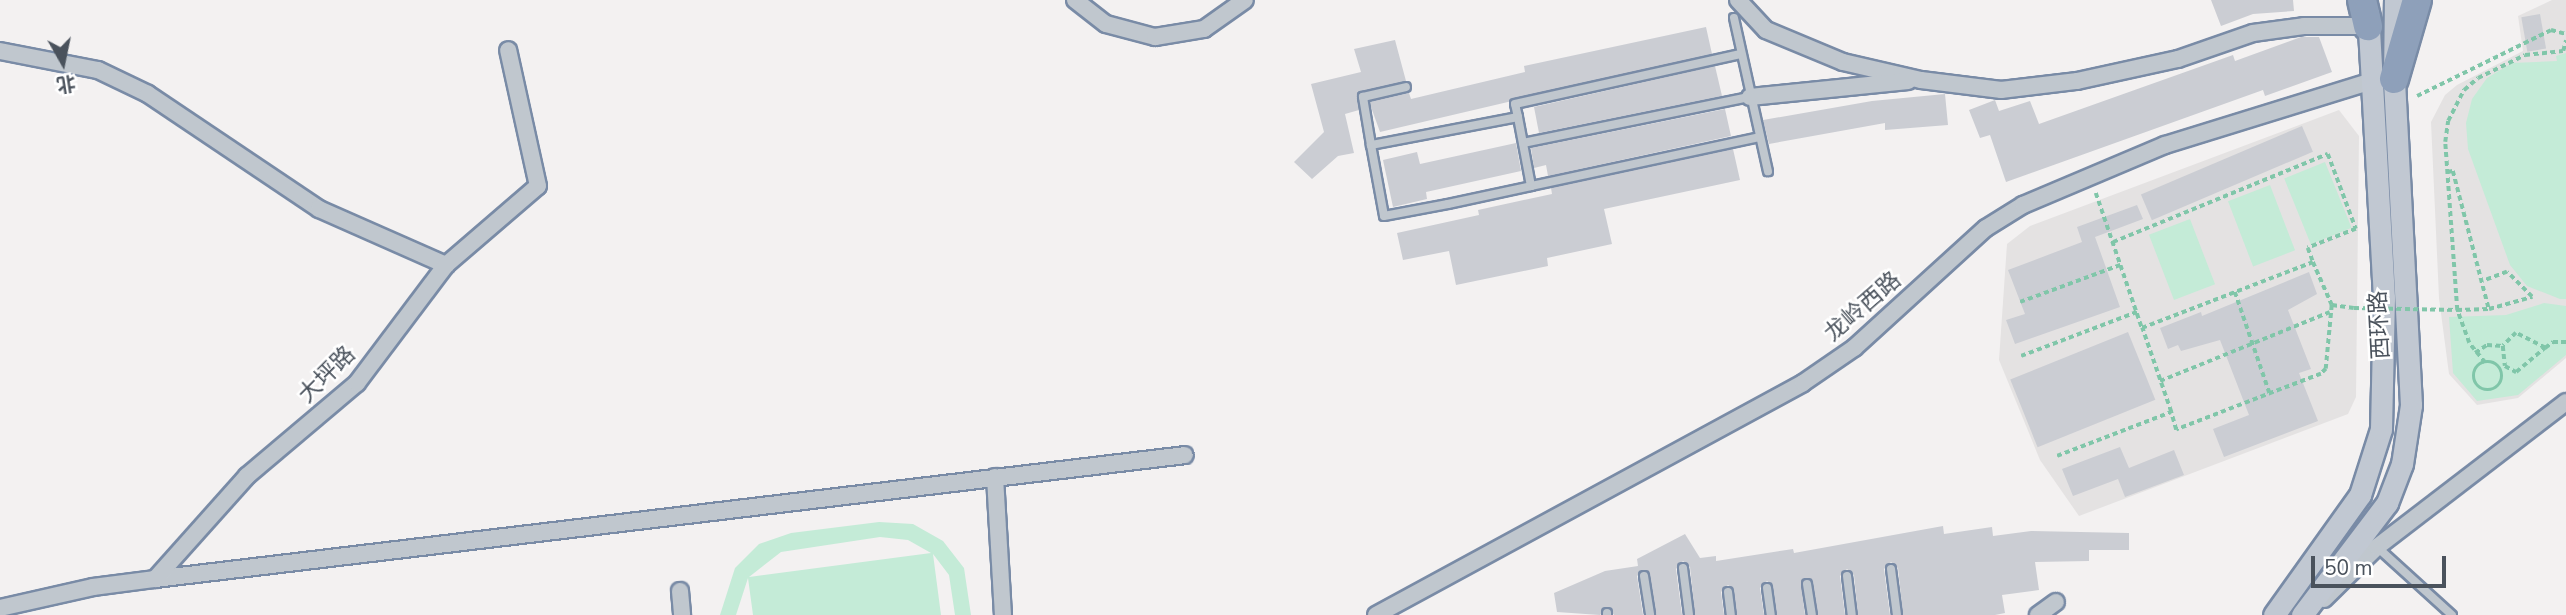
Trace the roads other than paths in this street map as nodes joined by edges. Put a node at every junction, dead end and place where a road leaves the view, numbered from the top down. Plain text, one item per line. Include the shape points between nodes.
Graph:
1 (1075, 0) edge
2 (1245, 0) edge
3 (1738, 0) edge
4 (2395, 0) edge
5 (2417, 0) edge
6 (2366, 9) edge
7 (1734, 18) dead end
8 (508, 50) dead end
9 (0, 51) edge
10 (1741, 54) junction
11 (2383, 78) junction
12 (1921, 80) junction
13 (1406, 87) dead end
14 (1750, 97) junction
15 (1518, 117) junction
16 (1759, 137) junction
17 (1523, 143) junction
18 (1371, 145) junction
19 (1768, 171) dead end
20 (1531, 186) junction
21 (446, 265) junction
22 (2566, 402) edge
23 (1185, 455) dead end
24 (995, 477) junction
25 (2377, 547) junction
26 (1682, 568) dead end
27 (1891, 569) dead end
28 (1644, 576) dead end
29 (1847, 576) dead end
30 (155, 579) junction
31 (1807, 584) dead end
32 (1767, 588) dead end
33 (680, 591) dead end
34 (1728, 592) dead end
35 (2056, 602) dead end
36 (0, 608) edge
37 (682, 615) edge
38 (1003, 615) edge
39 (1376, 615) edge
40 (1650, 615) edge
41 (1689, 615) edge
42 (1731, 615) edge
43 (1771, 615) edge
44 (1812, 615) edge
45 (1852, 615) edge
46 (1897, 615) edge
47 (2038, 615) edge
48 (2274, 615) edge
49 (2304, 615) edge
50 (2452, 615) edge

1 - 2 street via 1107,24 1155,37 1204,29
3 - 12 street via 1766,30 1843,62
4 - 11 main road, 西环路
5 - 11 highway
6 - 11 main road, 西环路
6 - 12 street via 2304,26 2253,33 2178,59 2077,81 2001,90
7 - 10 lane
8 - 21 street, 大坪路 via 538,186
9 - 21 street via 110,76 148,94 319,209
10 - 14 lane
10 - 15 lane via 1515,104
11 - 39 street, 龙岭西路 via 2165,145 2023,205 1986,228 1854,348 1803,383
11 - 48 main road, 西环路 via 2381,429 2360,495
11 - 49 main road, 西环路 via 2411,405 2402,464 2387,503
12 - 14 street
13 - 18 lane via 1363,97
14 - 16 lane
14 - 17 lane
15 - 17 lane
15 - 18 lane
16 - 19 lane
16 - 20 lane
17 - 20 lane
18 - 20 lane via 1384,216
21 - 30 street, 大坪路 via 357,383 247,477
22 - 25 street
23 - 24 street
24 - 30 street
24 - 38 street
25 - 49 street
25 - 50 lane
26 - 41 lane
27 - 46 lane
28 - 40 lane
29 - 45 lane
30 - 36 street via 93,587
31 - 44 lane
32 - 43 lane
33 - 37 street
34 - 42 lane
35 - 47 street

